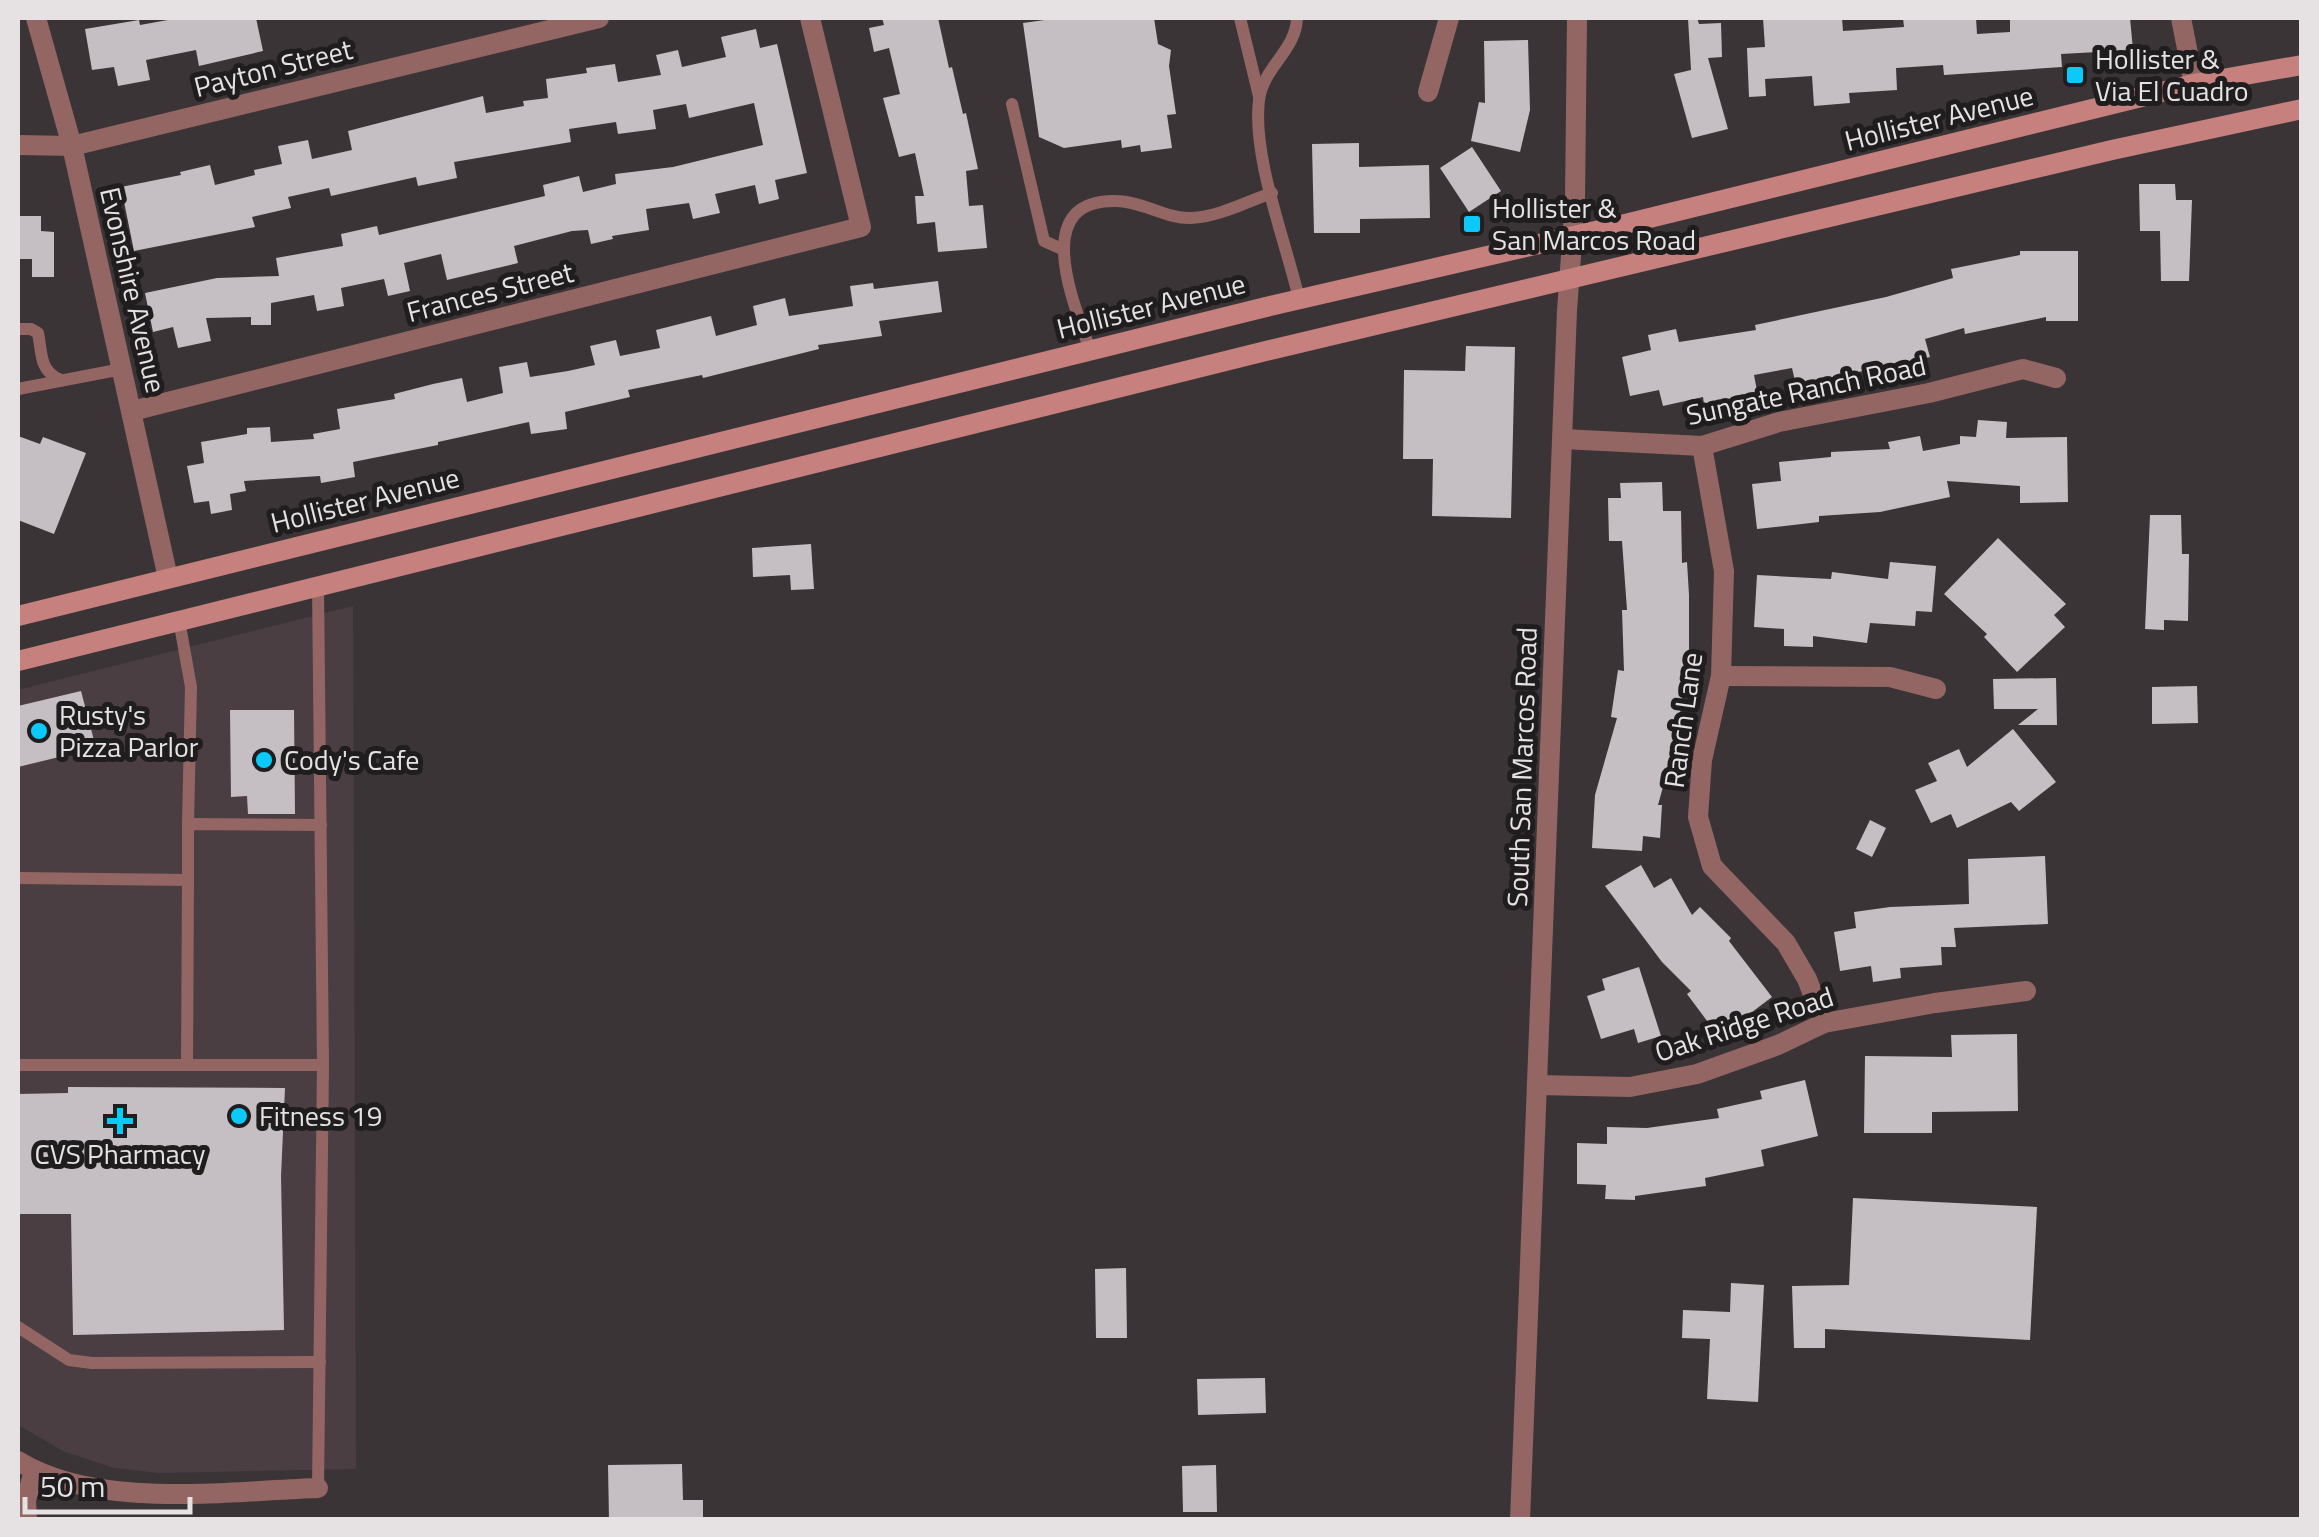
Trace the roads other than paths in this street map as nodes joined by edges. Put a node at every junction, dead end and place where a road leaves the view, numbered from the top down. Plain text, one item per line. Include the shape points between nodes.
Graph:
1 (36, 18) edge
2 (599, 18) edge
3 (810, 18) edge
4 (1240, 18) edge
5 (1298, 18) edge
6 (1450, 18) edge
7 (1577, 18) edge
8 (2181, 18) edge
9 (2302, 65) edge
10 (2194, 84) junction
11 (1428, 92) dead end
12 (1260, 96) junction
13 (1012, 104) dead end
14 (2302, 109) edge
15 (18, 146) edge
16 (72, 146) junction
17 (1272, 193) junction
18 (1574, 236) junction
19 (1062, 249) junction
20 (1571, 278) junction
21 (1299, 299) junction
22 (18, 329) edge
23 (1090, 350) junction
24 (122, 369) junction
25 (2056, 378) dead end
26 (58, 380) junction
27 (18, 390) edge
28 (132, 411) junction
29 (1563, 440) junction
30 (1702, 446) junction
31 (168, 578) junction
32 (318, 584) junction
33 (18, 616) edge
34 (179, 620) junction
35 (18, 660) edge
36 (1721, 676) junction
37 (1936, 689) dead end
38 (188, 824) junction
39 (321, 824) junction
40 (18, 878) edge
41 (188, 880) junction
42 (2026, 991) dead end
43 (1824, 1023) junction
44 (18, 1065) edge
45 (187, 1065) junction
46 (323, 1065) junction
47 (1537, 1084) junction
48 (18, 1327) edge
49 (320, 1362) junction
50 (26, 1466) edge
51 (318, 1488) joint
52 (27, 1520) edge
53 (1520, 1520) edge

1 - 16 street, Evonshire Avenue
2 - 16 street, Payton Street
3 - 28 street, Frances Street via 862,227
4 - 12 lane
5 - 12 lane via 1293,42 1276,60
6 - 11 street
7 - 18 street, South San Marcos Road
8 - 10 street
9 - 10 main road, Hollister Avenue
10 - 18 main road, Hollister Avenue
12 - 17 lane
13 - 19 lane via 1044,242
14 - 20 main road
15 - 16 street, Payton Street
16 - 24 street, Evonshire Avenue
17 - 19 lane via 1185,219 1116,200 1090,205 1071,220
17 - 21 lane
18 - 20 street, South San Marcos Road
18 - 21 main road, Hollister Avenue
19 - 23 lane
20 - 29 street, South San Marcos Road
20 - 32 main road
21 - 23 main road, Hollister Avenue
22 - 26 lane via 38,333 42,363
23 - 31 main road, Hollister Avenue
24 - 26 lane
24 - 28 street, Evonshire Avenue
25 - 30 street, Sungate Ranch Road via 2023,369 1778,422
26 - 27 lane
28 - 31 street, Evonshire Avenue
29 - 30 street, Sungate Ranch Road
29 - 47 street, South San Marcos Road
30 - 36 street, Ranch Lane via 1724,571
31 - 33 main road, Hollister Avenue
32 - 34 main road
32 - 39 lane
34 - 35 main road
34 - 38 lane via 190,687
36 - 37 street via 1890,677
36 - 43 street, Ranch Lane via 1702,760 1698,817 1712,866 1786,943
38 - 39 lane
38 - 41 lane
39 - 46 lane
40 - 41 lane
41 - 45 lane
42 - 43 street, Oak Ridge Road
43 - 47 street, Oak Ridge Road via 1697,1074 1630,1086
44 - 45 lane
45 - 46 lane
46 - 49 lane
47 - 53 street, South San Marcos Road
48 - 49 lane via 69,1360 92,1363
49 - 51 lane
50 - 51 street via 63,1483 146,1492
50 - 52 street

